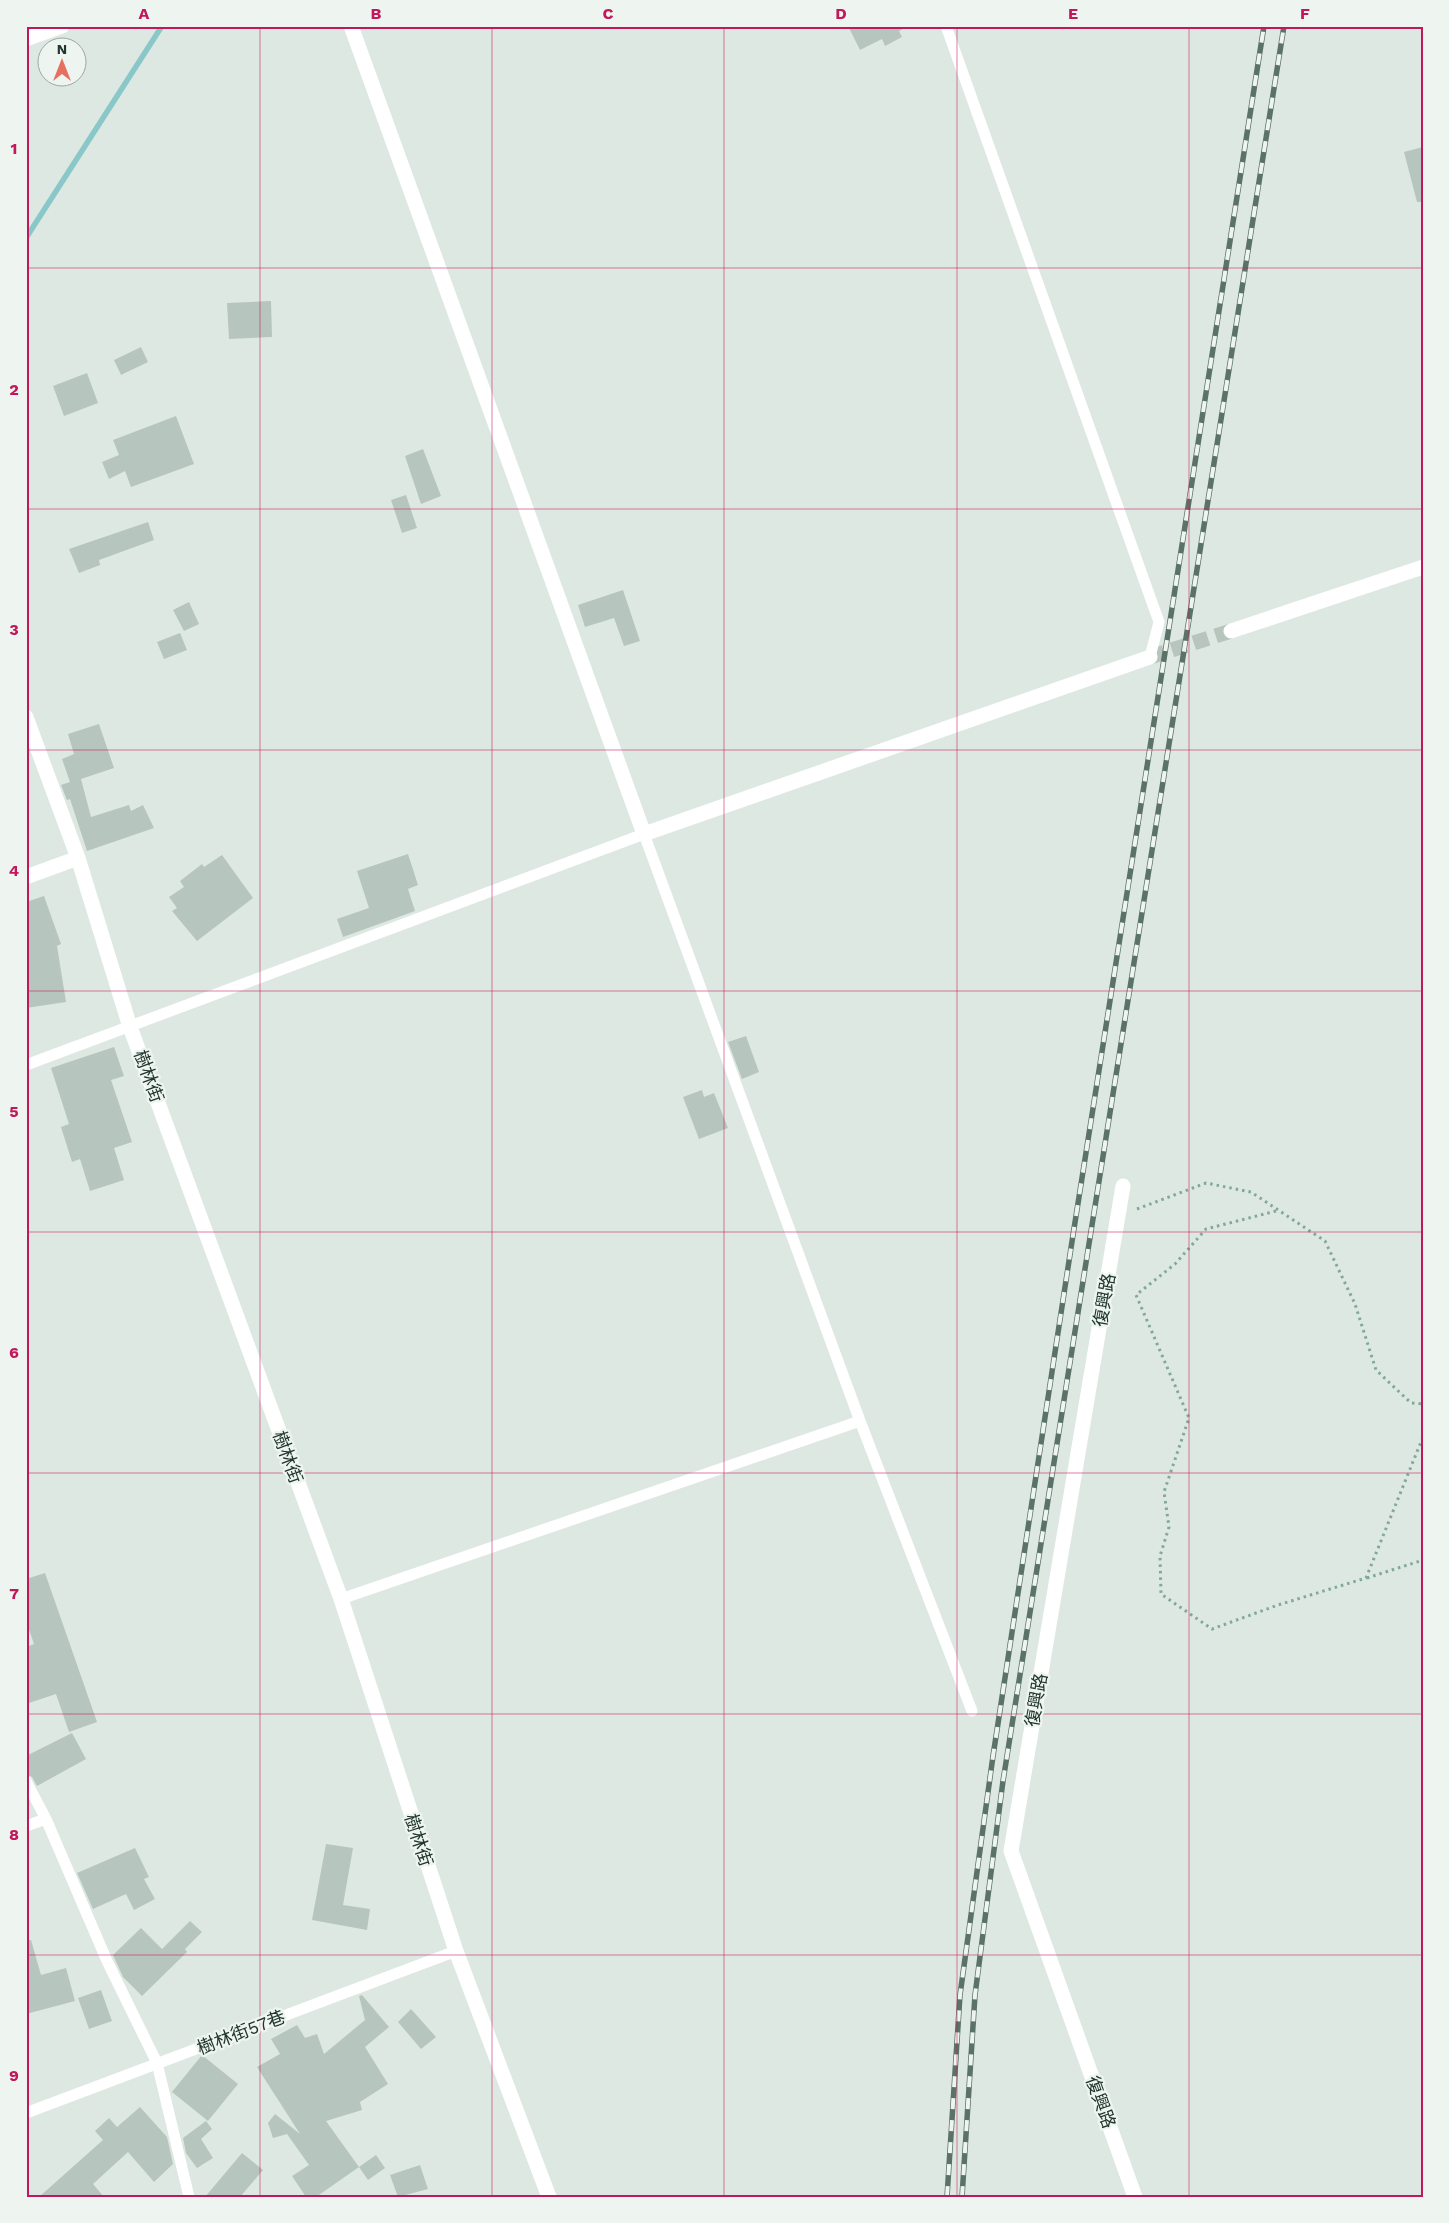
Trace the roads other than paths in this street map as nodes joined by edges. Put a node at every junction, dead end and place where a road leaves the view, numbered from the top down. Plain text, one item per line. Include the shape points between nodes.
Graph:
1 (62, 26) edge
2 (351, 26) edge
3 (946, 26) edge
4 (26, 39) edge
5 (1423, 567) edge
6 (1232, 631) tunnel mouth
7 (1150, 657) joint
8 (26, 717) edge
9 (644, 834) junction
10 (78, 858) junction
11 (26, 877) edge
12 (130, 1027) junction
13 (26, 1065) edge
14 (1123, 1186) dead end
15 (860, 1421) junction
16 (340, 1599) junction
17 (972, 1711) dead end
18 (26, 1781) edge
19 (46, 1819) junction
20 (26, 1826) edge
21 (456, 1951) junction
22 (157, 2063) junction
23 (26, 2113) edge
24 (189, 2197) edge
25 (549, 2197) edge
26 (1135, 2197) edge

1 - 4 street
2 - 9 street
3 - 7 lane via 1159,622
5 - 6 street
7 - 9 street
8 - 10 street, 樹林街
9 - 12 lane
9 - 15 lane
10 - 11 street
10 - 12 street, 樹林街
12 - 13 lane
12 - 16 street, 樹林街
14 - 26 street, 復興路 via 1011,1851
15 - 16 lane
15 - 17 lane
16 - 21 street, 樹林街
18 - 19 lane
19 - 20 lane
19 - 22 lane via 107,1961
21 - 22 lane, 樹林街57巷
21 - 25 street, 樹林街
22 - 23 lane, 樹林街57巷
22 - 24 lane

